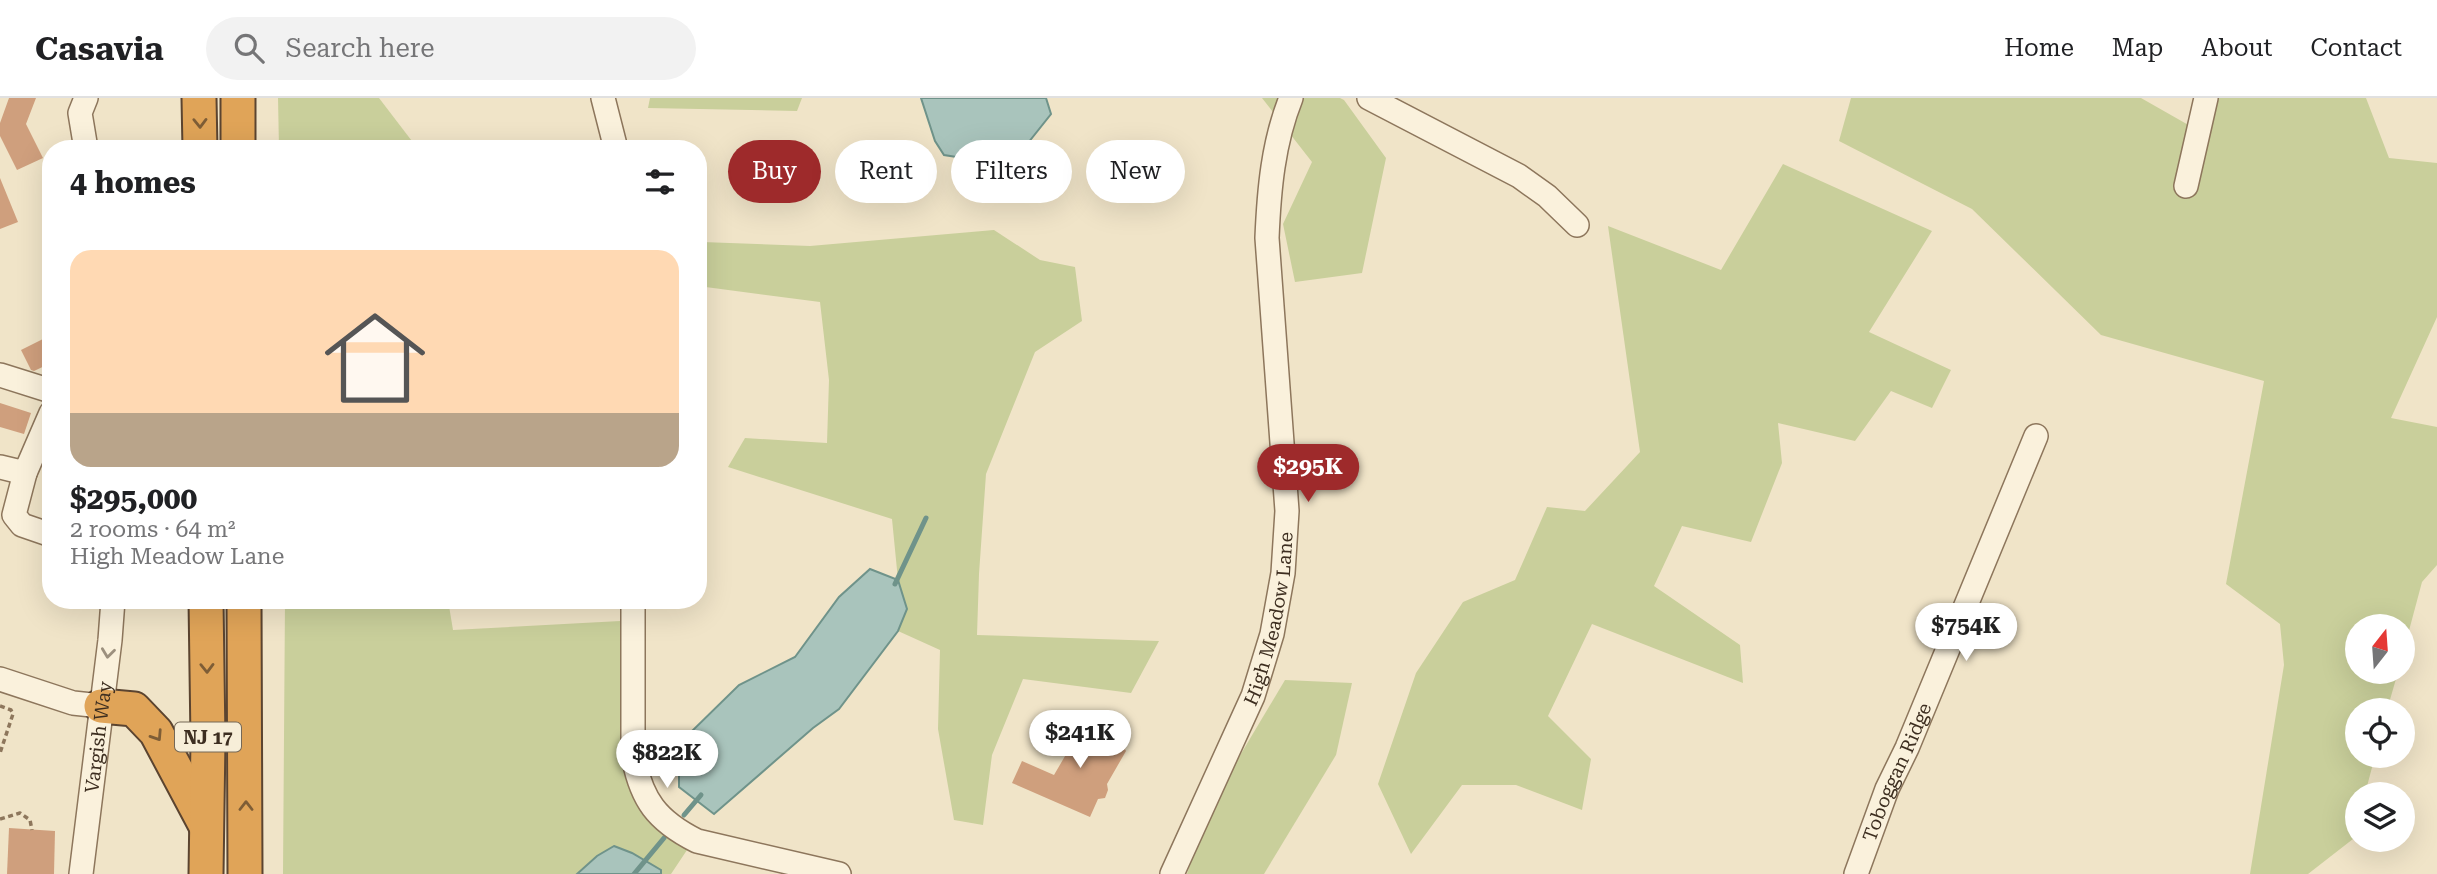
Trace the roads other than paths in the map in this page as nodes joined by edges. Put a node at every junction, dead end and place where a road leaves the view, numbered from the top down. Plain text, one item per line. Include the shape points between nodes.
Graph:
1 (86, 98) edge
2 (199, 98) edge
3 (237, 98) edge
4 (603, 98) edge
5 (1291, 98) edge
6 (1369, 98) edge
7 (2206, 98) edge
8 (84, 140) edge
9 (200, 140) edge
10 (238, 140) edge
11 (614, 140) edge
12 (2186, 186) dead end
13 (1577, 225) dead end
14 (0, 375) edge
15 (42, 388) edge
16 (42, 434) edge
17 (2036, 436) dead end
18 (0, 467) edge
19 (25, 473) junction
20 (42, 532) edge
21 (112, 609) edge
22 (206, 609) edge
23 (244, 609) edge
24 (633, 609) edge
25 (0, 679) edge
26 (102, 706) junction
27 (206, 827) junction
28 (81, 874) edge
29 (206, 874) edge
30 (245, 874) edge
31 (839, 874) edge
32 (1172, 874) edge
33 (1856, 874) edge

1 - 8 street via 80,113
2 -> 9 highway
3 - 10 highway
4 - 11 street
5 - 32 street, High Meadow Lane via 1274,157 1267,238 1287,511 1282,583 1267,656 1253,696
6 - 13 street via 1519,176
7 - 12 street
14 - 15 street
16 - 19 street
17 - 33 street, Toboggan Ridge via 1887,789
18 - 19 street
19 - 20 street via 14,514 22,525
21 -> 26 street, Vargish Way
22 -> 27 highway, NJ 17
30 -> 23 highway, NJ 17
24 - 31 street via 633,755 637,778 659,816 697,841
25 - 26 street via 73,703
26 -> 27 highway via 134,709 156,732
26 - 28 street, Vargish Way
27 - 29 highway, NJ 17

